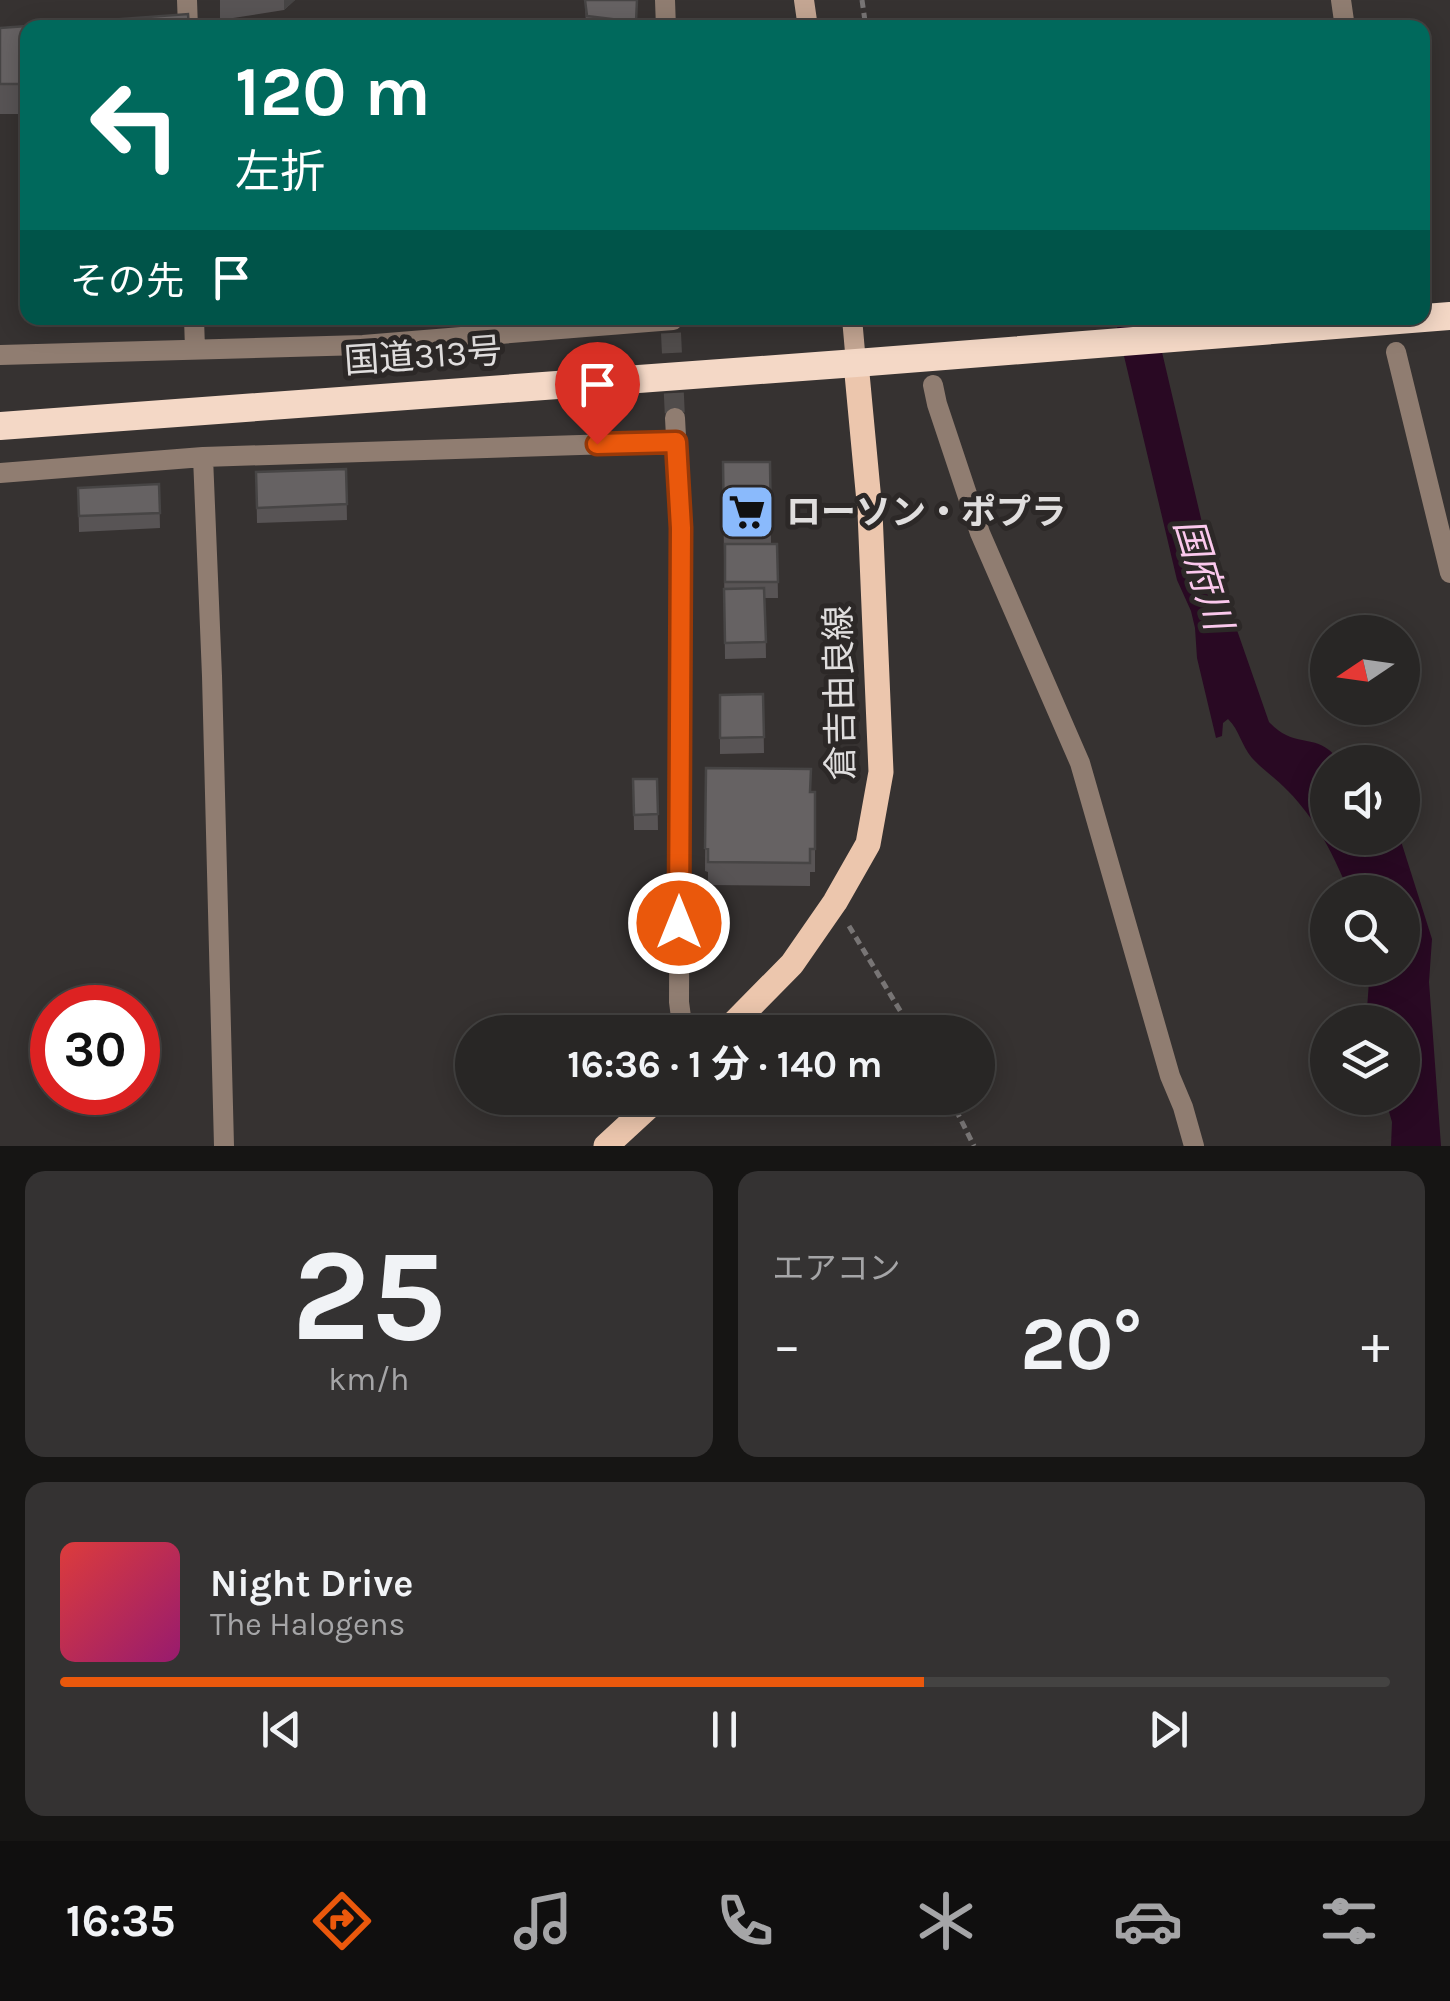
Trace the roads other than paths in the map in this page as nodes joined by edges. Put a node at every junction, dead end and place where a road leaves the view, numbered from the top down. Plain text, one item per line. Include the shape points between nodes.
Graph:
1 (194, 325) edge
2 (658, 325) edge
3 (853, 325) edge
4 (1347, 325) edge
5 (194, 349) junction
6 (1396, 352) dead end
7 (0, 356) edge
8 (856, 363) junction
9 (933, 385) dead end
10 (675, 418) tunnel mouth
11 (0, 426) edge
12 (676, 442) junction
13 (203, 457) junction
14 (0, 474) edge
15 (1450, 573) edge
16 (681, 1015) edge
17 (742, 1015) edge
18 (640, 1115) edge
19 (224, 1146) edge
20 (606, 1146) edge
21 (1194, 1146) edge

1 - 5 street
2 - 5 street
3 - 8 main road
4 - 8 highway, 国道313号
5 - 7 street
6 - 15 street
8 - 11 highway, 国道313号
8 - 17 main road, 倉吉由良線 via 881,772 868,844 792,964
9 - 21 street via 980,533 1080,763
10 - 12 street
12 - 13 street
12 - 16 street
13 - 14 street
13 - 19 street
18 - 20 main road

